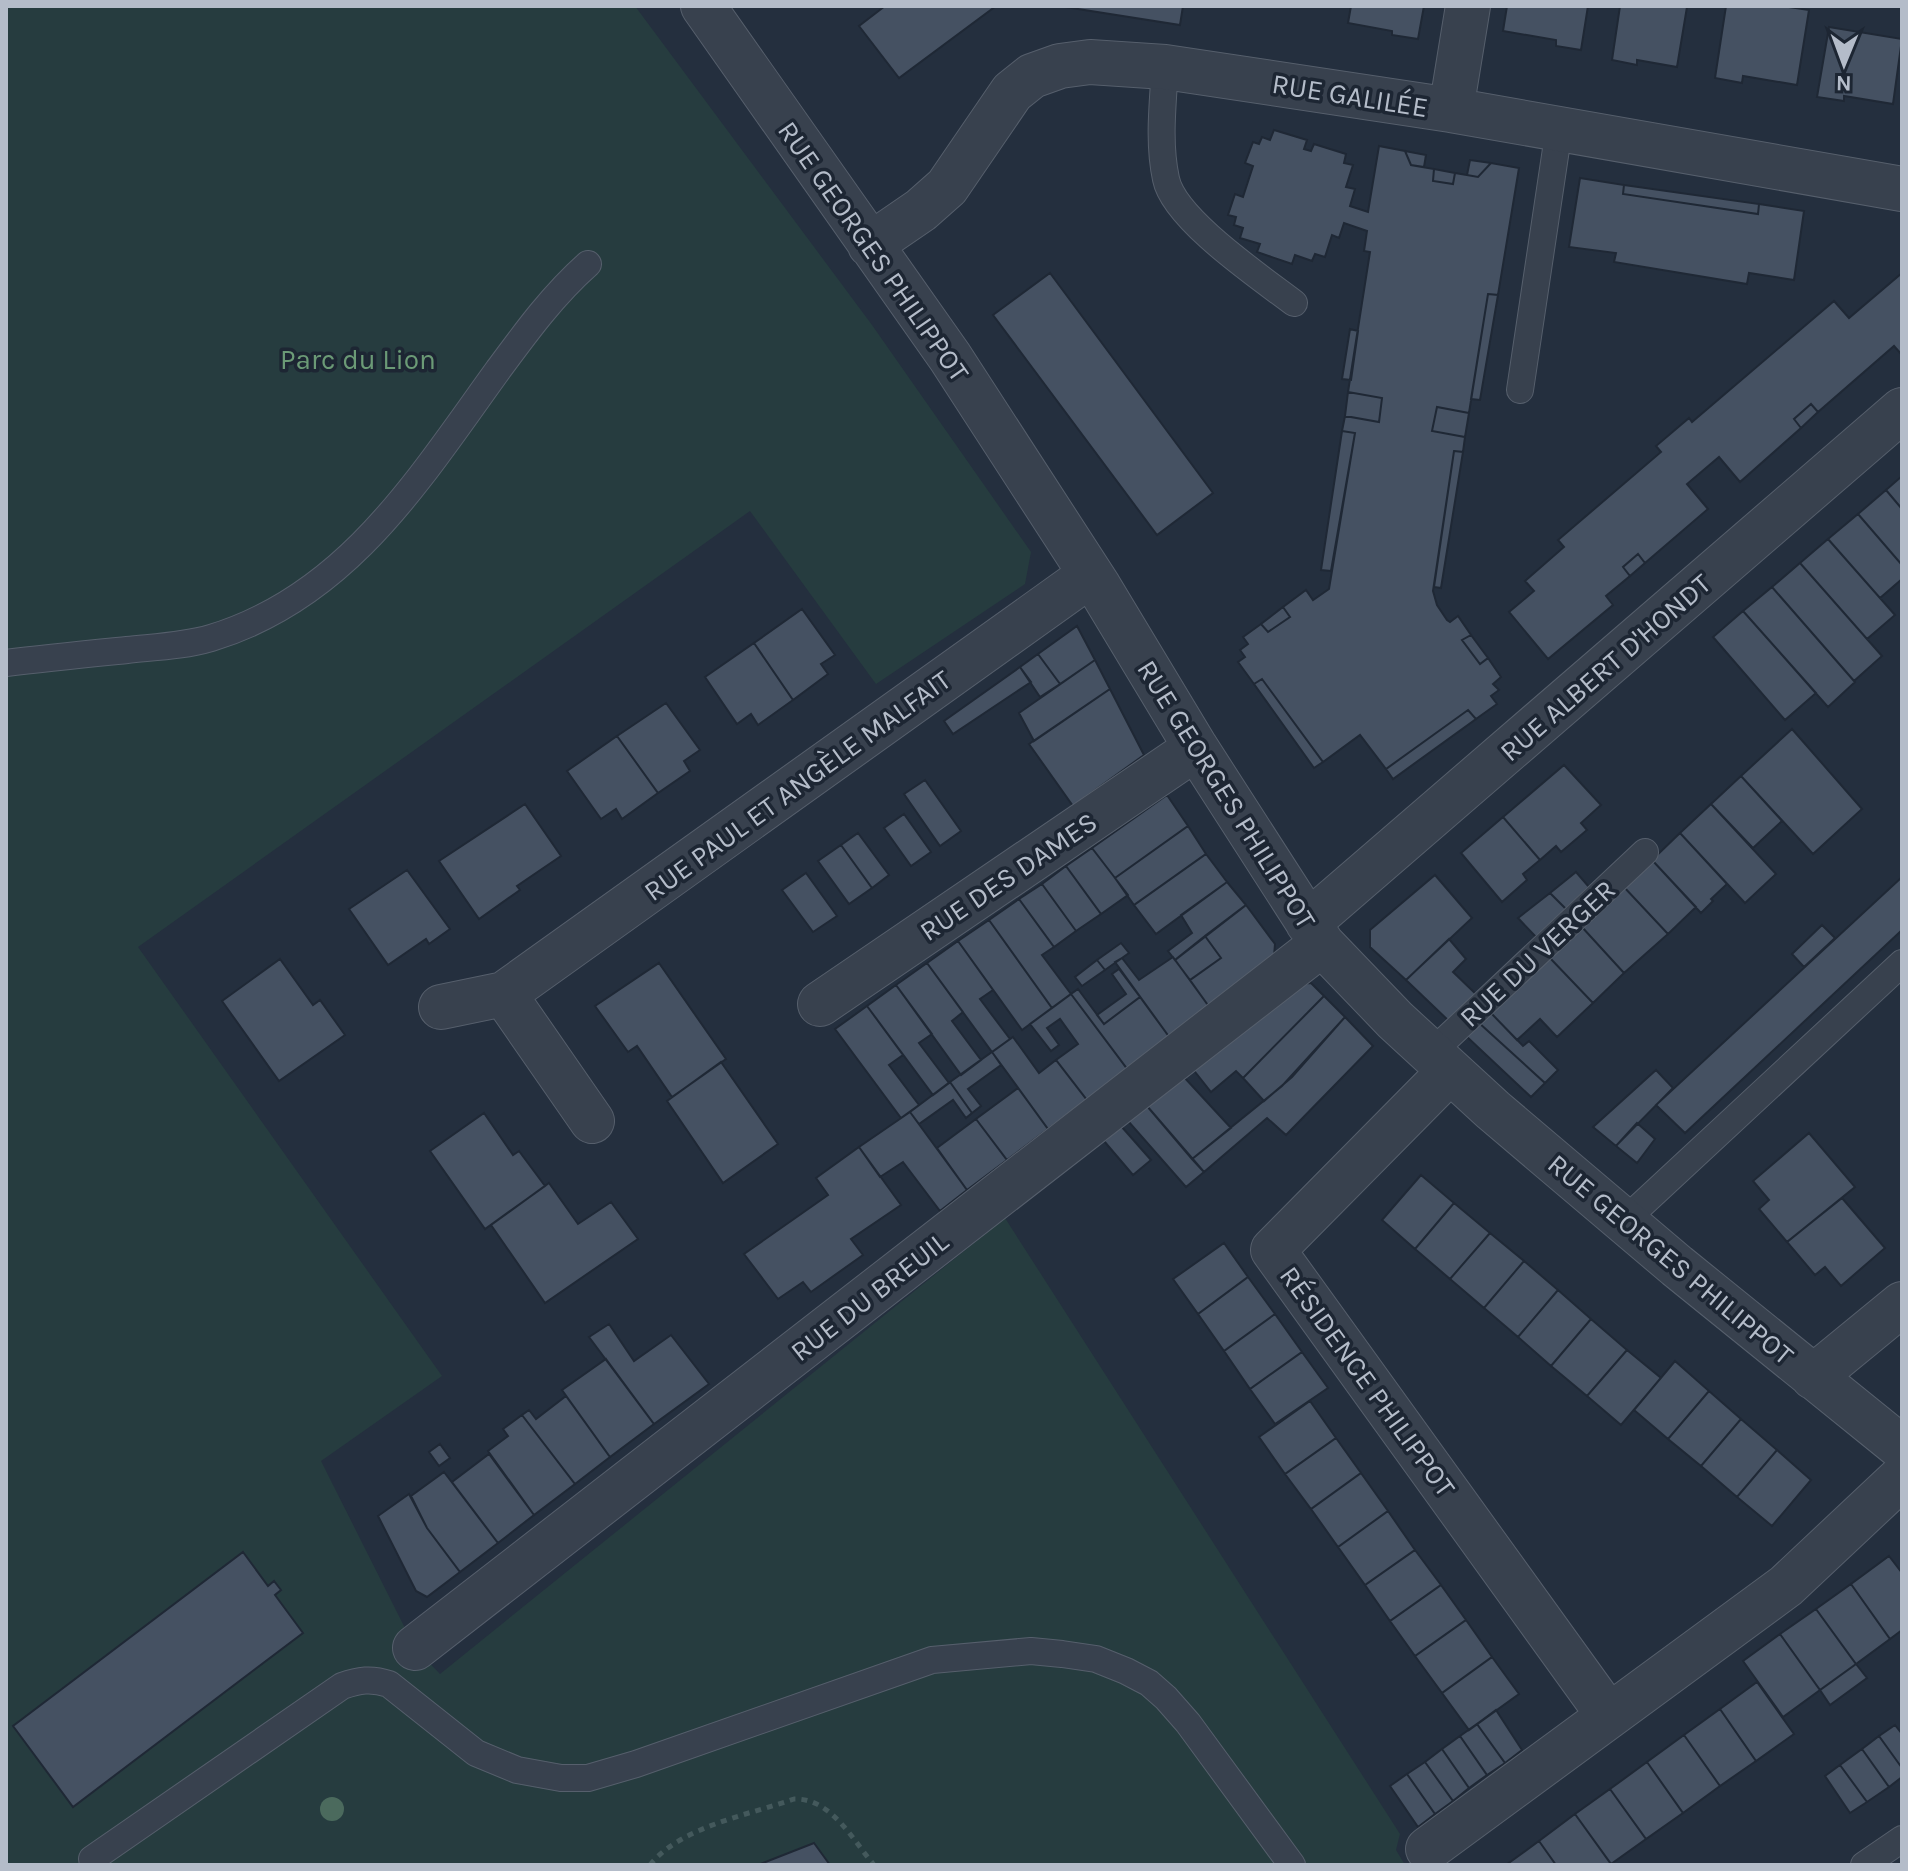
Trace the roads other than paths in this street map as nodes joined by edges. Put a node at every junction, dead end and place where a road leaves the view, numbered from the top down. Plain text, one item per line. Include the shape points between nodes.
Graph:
1 (703, 6) edge
2 (1468, 6) edge
3 (1165, 67) junction
4 (1451, 110) junction
5 (1559, 129) junction
6 (1902, 189) edge
7 (870, 245) junction
8 (588, 264) dead end
9 (1294, 303) dead end
10 (1520, 390) dead end
11 (1902, 410) edge
12 (1090, 575) junction
13 (6, 663) edge
14 (1196, 748) junction
15 (1645, 852) dead end
16 (1315, 933) junction
17 (1902, 963) edge
18 (504, 994) junction
19 (820, 1004) dead end
20 (441, 1007) dead end
21 (1440, 1062) junction
22 (592, 1121) dead end
23 (1623, 1222) junction
24 (1902, 1304) edge
25 (1813, 1377) junction
26 (1902, 1448) edge
27 (1902, 1477) edge
28 (415, 1648) dead end
29 (1609, 1716) junction
30 (1902, 1839) edge
31 (1428, 1849) dead end
32 (92, 1859) dead end
33 (1292, 1865) edge
34 (1864, 1865) edge

1 - 7 street, RUE GEORGES PHILIPPOT
2 - 4 street
3 - 4 street, RUE GALILÉE
3 - 7 street, RUE GALILÉE via 1090,62 1032,76 1004,102 947,187
3 - 9 lane via 1161,137 1166,182 1194,224
4 - 5 street, RUE GALILÉE
5 - 6 street, RUE GALILÉE
5 - 10 lane
7 - 12 street, RUE GEORGES PHILIPPOT via 950,357
8 - 13 lane via 534,320 387,517 316,586 265,616 210,638
11 - 16 street, RUE ALBERT D'HONDT
12 - 14 street, RUE GEORGES PHILIPPOT
12 - 18 street, RUE PAUL ET ANGÈLE MALFAIT
14 - 16 street, RUE GEORGES PHILIPPOT
14 - 19 street, RUE DES DAMES
15 - 21 lane, RUE DU VERGER
16 - 21 street, RUE GEORGES PHILIPPOT
16 - 28 street, RUE DU BREUIL
17 - 23 lane
18 - 20 street, RUE PAUL ET ANGÈLE MALFAIT
18 - 22 street
21 - 23 street, RUE GEORGES PHILIPPOT
21 - 29 street, RÉSIDENCE PHILIPPOT via 1273,1250
23 - 25 street, RUE GEORGES PHILIPPOT
24 - 25 street
25 - 26 street, RUE GEORGES PHILIPPOT
27 - 29 street via 1786,1586
29 - 31 street
30 - 34 lane
32 - 33 lane via 358,1680 389,1684 476,1753 499,1763 539,1775 588,1778 932,1660 1031,1651 1096,1659 1149,1683 1188,1723

